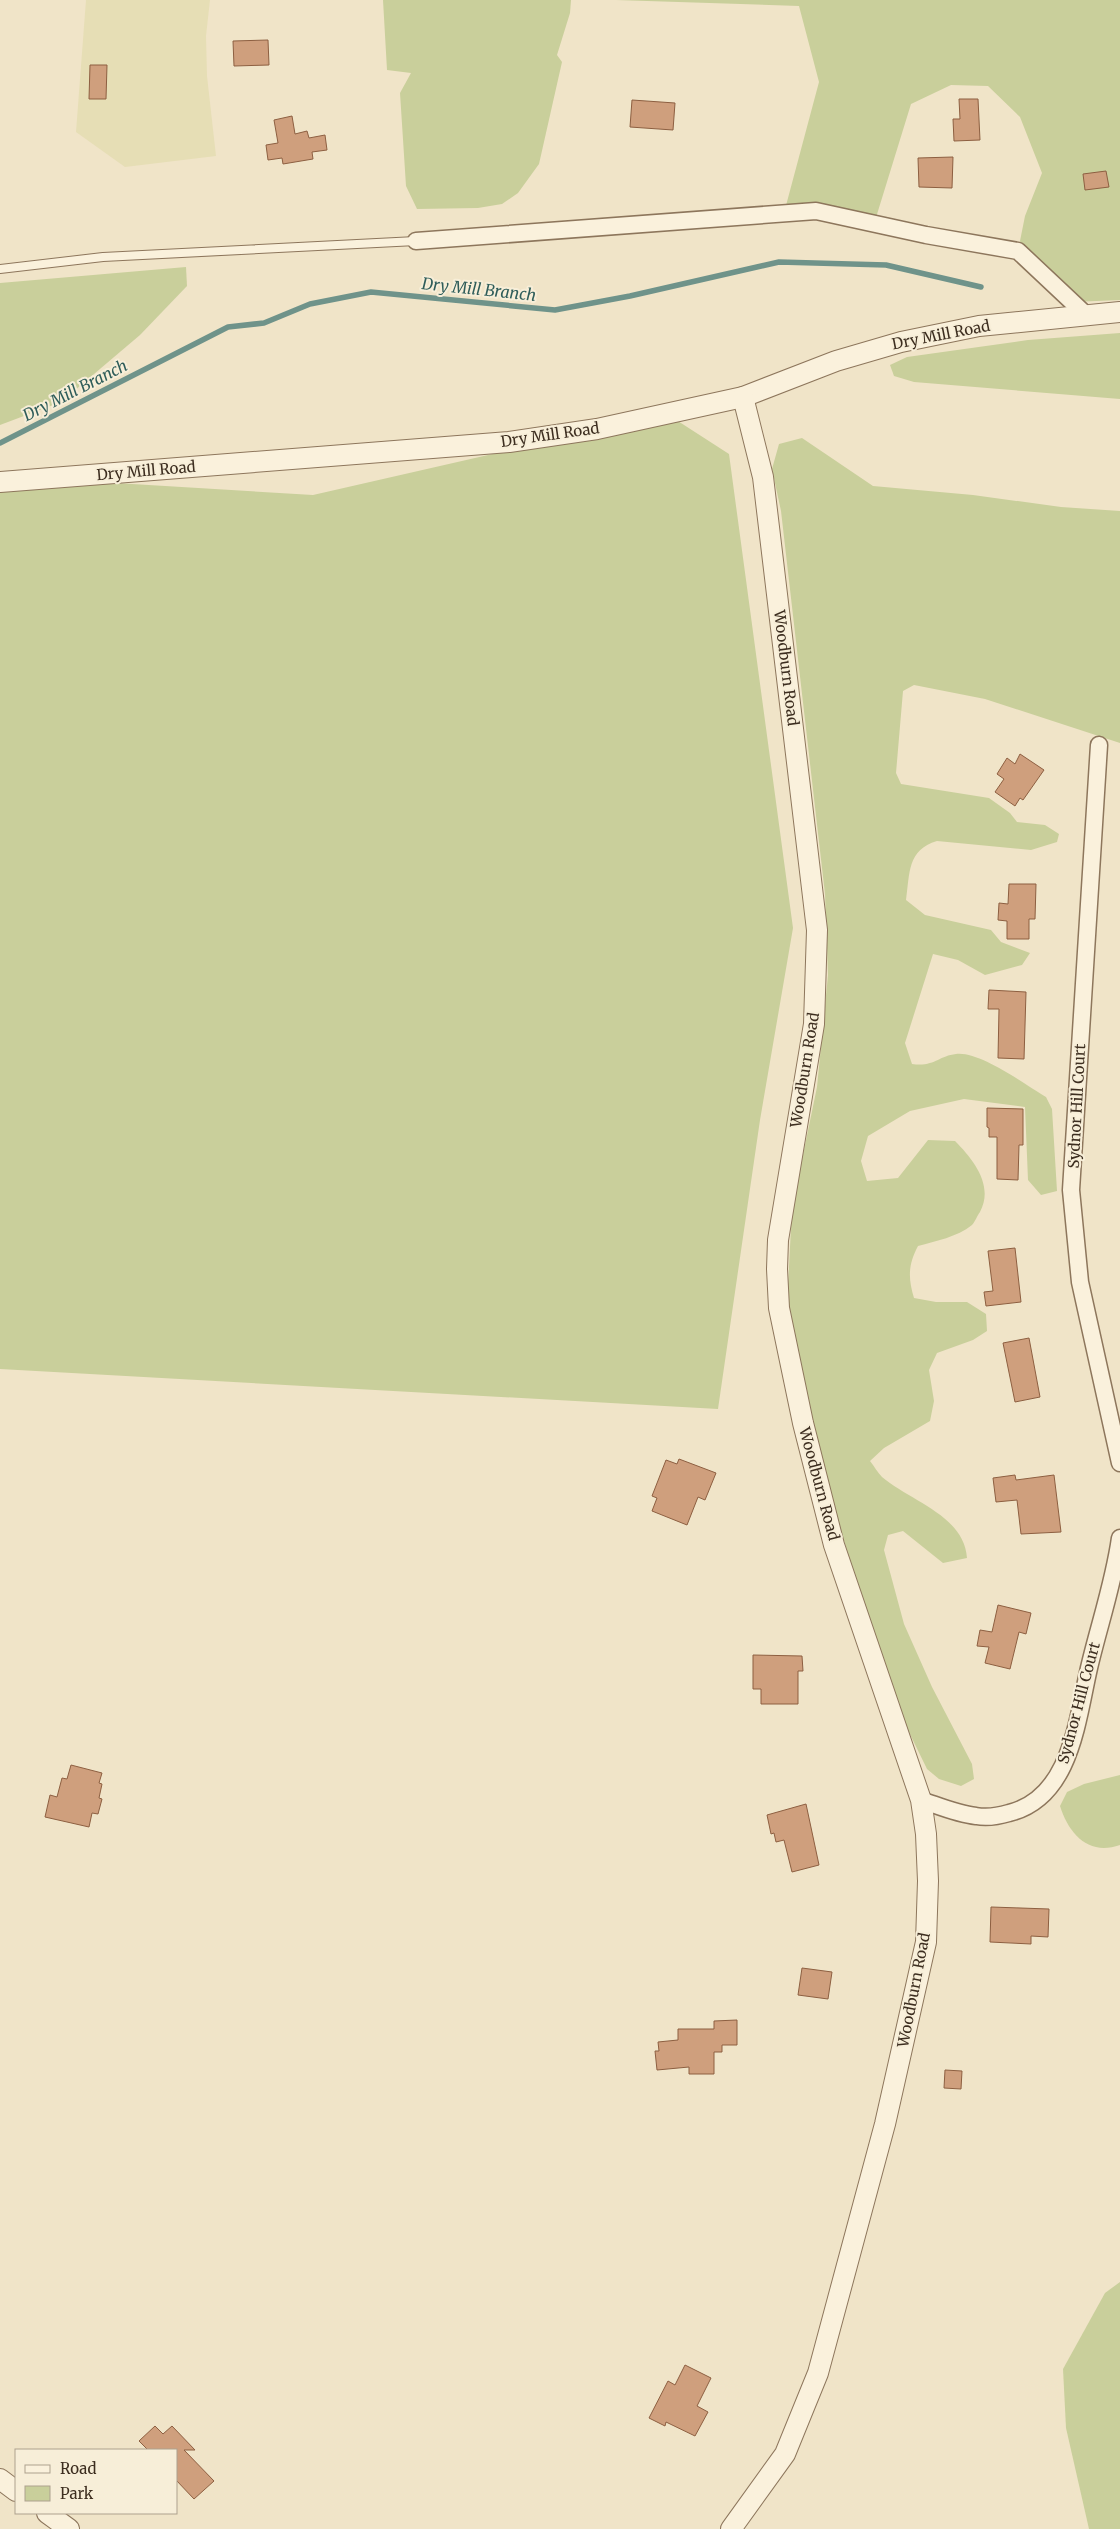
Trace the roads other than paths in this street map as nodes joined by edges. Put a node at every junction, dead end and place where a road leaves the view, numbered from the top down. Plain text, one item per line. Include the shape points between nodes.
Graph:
1 (416, 241) joint
2 (0, 269) edge
3 (1120, 312) edge
4 (1086, 314) junction
5 (743, 397) junction
6 (0, 482) edge
7 (1099, 745) dead end
8 (1120, 1463) edge
9 (1120, 1538) edge
10 (921, 1800) junction
11 (0, 2479) edge
12 (15, 2490) edge
13 (48, 2514) edge
14 (69, 2529) edge
15 (732, 2529) edge

1 - 2 lane via 104,256
1 - 4 street via 816,211 1018,251
3 - 4 street, Dry Mill Road
4 - 5 street, Dry Mill Road via 979,326 901,342 836,361
5 - 6 street, Dry Mill Road via 598,429 509,442
5 - 10 street, Woodburn Road via 763,477 817,930 814,1024 778,1240 779,1308 802,1423 834,1544
7 - 8 street, Sydnor Hill Court via 1072,1190 1080,1282
9 - 10 street, Sydnor Hill Court via 1075,1727 1064,1765 1052,1786 1025,1807 997,1816 956,1813
10 - 15 street, Woodburn Road via 928,1881 926,1942 885,2124 818,2373 785,2454
11 - 12 street
13 - 14 street

